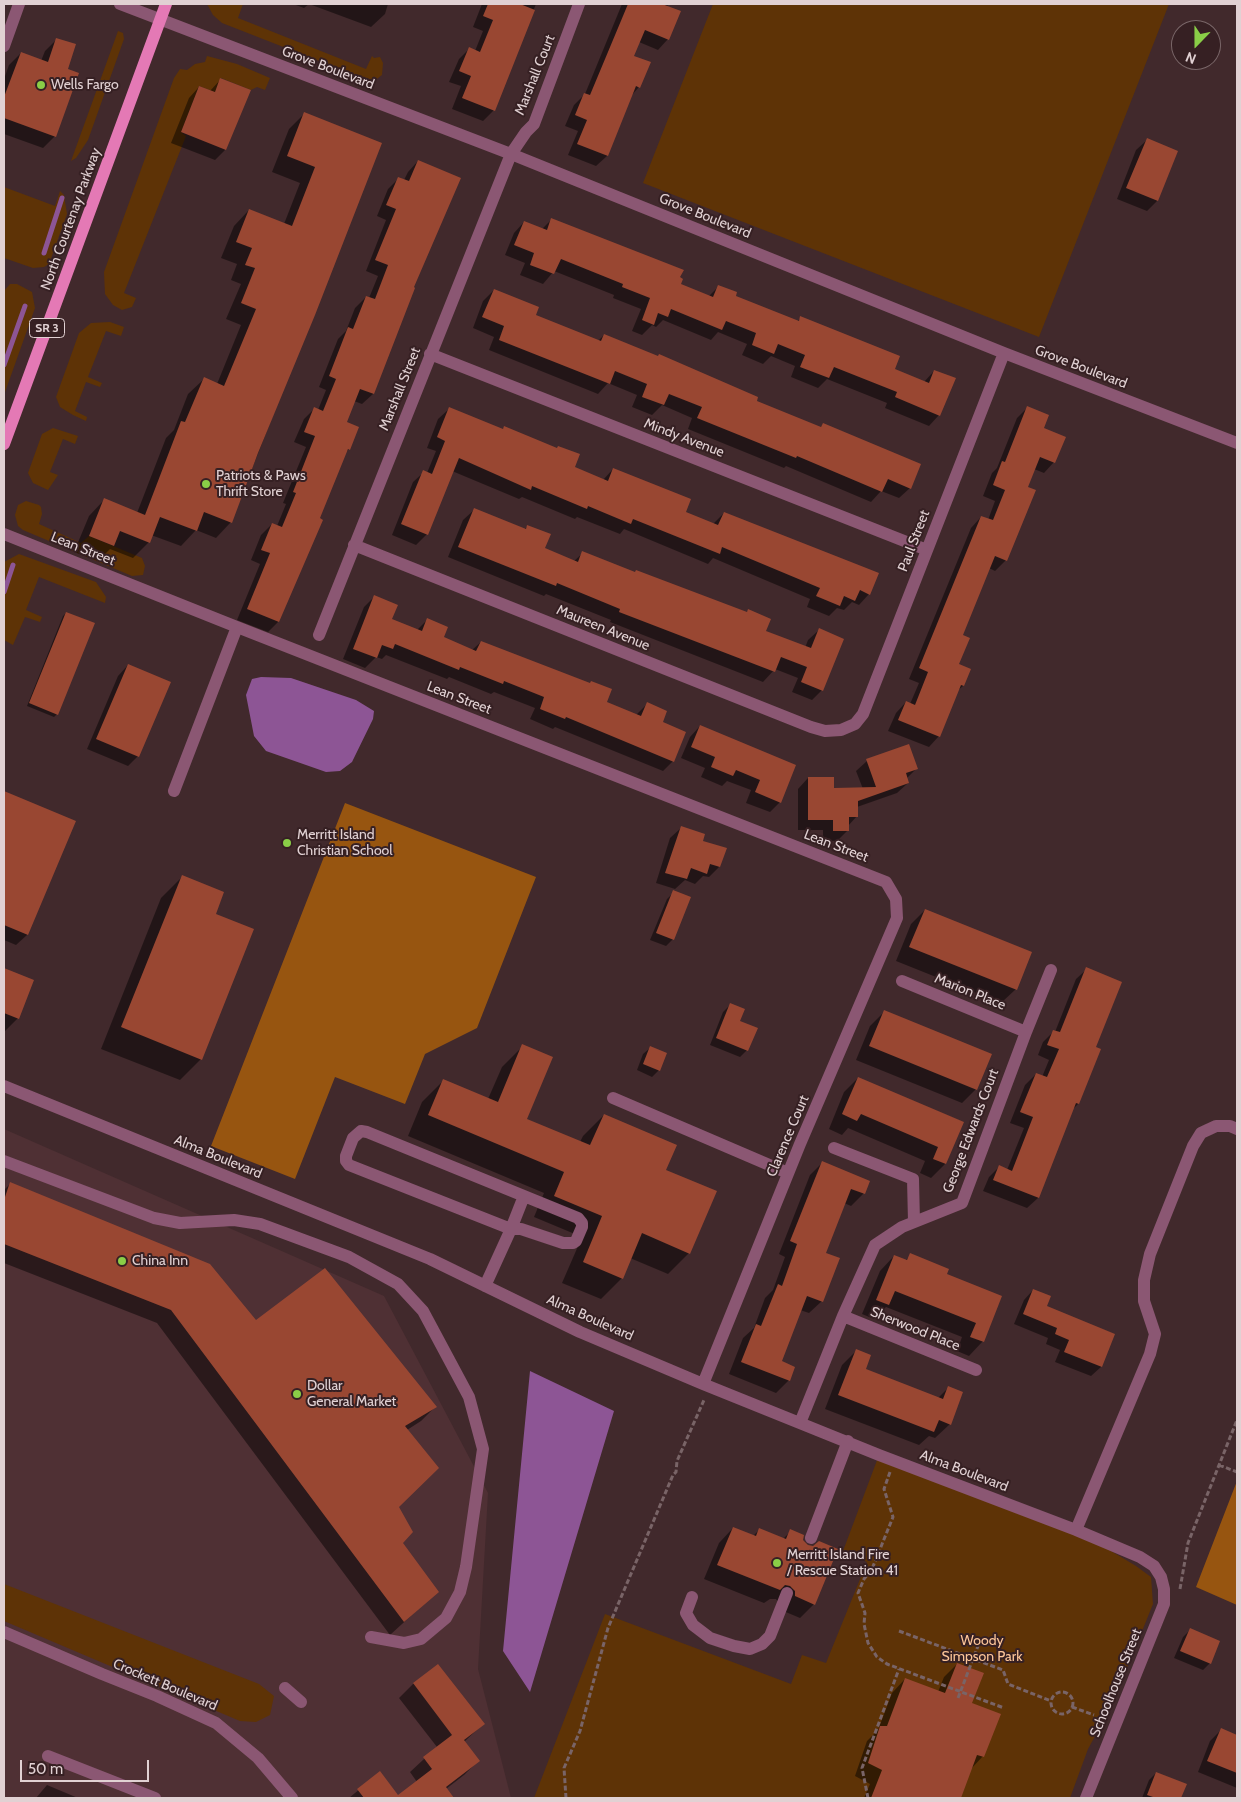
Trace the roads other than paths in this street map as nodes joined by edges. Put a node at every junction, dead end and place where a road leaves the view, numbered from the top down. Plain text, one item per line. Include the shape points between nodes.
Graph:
1 (19, 4) edge
2 (120, 4) edge
3 (166, 4) edge
4 (579, 4) edge
5 (161, 20) junction
6 (4, 46) edge
7 (511, 154) junction
8 (1004, 353) junction
9 (430, 354) junction
10 (1237, 443) edge
11 (4, 444) edge
12 (4, 534) edge
13 (354, 545) junction
14 (927, 550) junction
15 (237, 627) junction
16 (319, 635) dead end
17 (841, 730) joint
18 (174, 791) dead end
19 (896, 899) joint
20 (1051, 970) dead end
21 (902, 981) dead end
22 (1026, 1032) junction
23 (4, 1086) edge
24 (613, 1098) dead end
25 (1237, 1129) edge
26 (834, 1148) dead end
27 (4, 1161) edge
28 (788, 1173) junction
29 (524, 1196) junction
30 (914, 1222) junction
31 (511, 1229) junction
32 (485, 1286) junction
33 (843, 1316) junction
34 (976, 1370) dead end
35 (703, 1384) junction
36 (800, 1423) junction
37 (848, 1441) junction
38 (1076, 1530) junction
39 (811, 1538) dead end
40 (1161, 1577) joint
41 (787, 1593) dead end
42 (692, 1597) dead end
43 (4, 1632) edge
44 (371, 1637) dead end
45 (285, 1688) dead end
46 (301, 1702) dead end
47 (48, 1756) dead end
48 (154, 1798) edge
49 (292, 1798) edge
50 (1087, 1798) edge

1 - 6 street
2 - 5 street, Grove Boulevard
3 - 5 main road, North Courtenay Parkway / SR 3
4 - 7 street, Marshall Court via 534,124
5 - 7 street, Grove Boulevard
5 - 11 main road, North Courtenay Parkway / SR 3
7 - 8 street, Grove Boulevard
7 - 9 street, Marshall Street
8 - 10 street, Grove Boulevard
8 - 14 street, Paul Street
9 - 13 street, Marshall Street
9 - 14 street, Mindy Avenue
12 - 15 street, Lean Street
13 - 16 street, Marshall Street
13 - 17 street, Maureen Avenue via 810,726 825,731
14 - 17 street, Paul Street via 863,714 854,724
15 - 18 street
15 - 19 street, Lean Street via 886,882
19 - 28 street, Clarence Court via 897,918
20 - 22 street, George Edwards Court
21 - 22 street, Marion Place
22 - 30 street, George Edwards Court via 962,1202
23 - 32 street, Alma Boulevard via 421,1255
24 - 28 street
25 - 38 street via 1216,1126 1201,1133 1192,1146 1150,1254 1144,1280 1144,1301 1154,1334 1150,1354
26 - 30 street via 913,1179
27 - 44 street via 154,1218 180,1223 234,1220 260,1224 349,1257 398,1284 423,1311 469,1398 483,1450 466,1567 460,1592 446,1618 421,1639 404,1643
28 - 35 street, Clarence Court
29 - 31 street
29 - 31 street via 580,1220 582,1227 576,1241 570,1244
29 - 31 street via 367,1132 361,1130 353,1138 346,1156 349,1165
30 - 33 street, George Edwards Court via 875,1245
31 - 32 street
32 - 35 street, Alma Boulevard via 580,1332
33 - 34 street, Sherwood Place
33 - 36 street, George Edwards Court
35 - 36 street, Alma Boulevard
36 - 37 street, Alma Boulevard
37 - 38 street, Alma Boulevard
37 - 39 street
38 - 40 street, Alma Boulevard via 1140,1557 1154,1566
40 - 50 street, Schoolhouse Street via 1164,1604
41 - 42 street via 770,1636 750,1649 710,1638 693,1625 686,1613
43 - 49 street, Crockett Boulevard via 216,1723 258,1758
45 - 46 street
47 - 48 street

